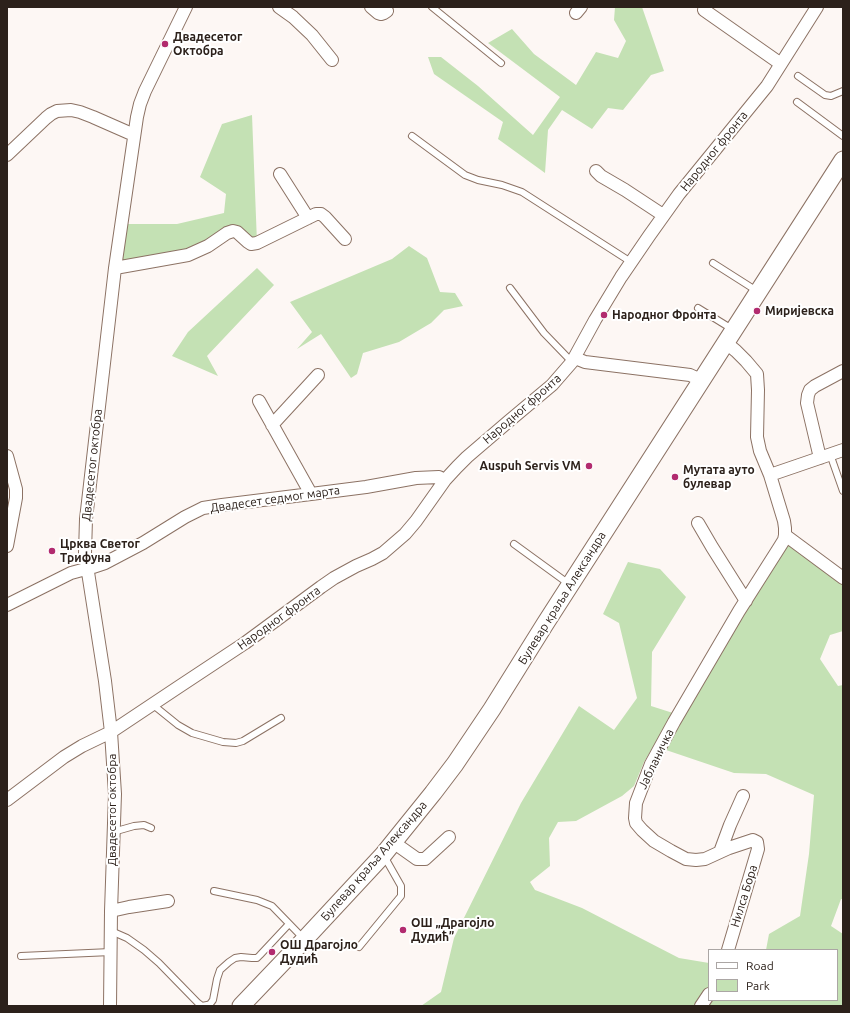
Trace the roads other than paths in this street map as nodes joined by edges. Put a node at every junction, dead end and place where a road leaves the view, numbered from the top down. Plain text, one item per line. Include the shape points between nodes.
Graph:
1 (186, 7) edge
2 (279, 7) edge
3 (371, 7) edge
4 (432, 7) edge
5 (817, 7) edge
6 (388, 9) edge
7 (704, 10) dead end
8 (332, 60) dead end
9 (501, 63) dead end
10 (781, 64) junction
11 (798, 76) dead end
12 (843, 91) edge
13 (797, 102) dead end
14 (134, 135) junction
15 (412, 136) dead end
16 (843, 136) edge
17 (7, 155) edge
18 (843, 160) edge
19 (596, 171) dead end
20 (280, 174) dead end
21 (663, 215) junction
22 (308, 218) junction
23 (345, 239) dead end
24 (631, 262) junction
25 (713, 263) dead end
26 (115, 268) junction
27 (510, 288) dead end
28 (758, 292) junction
29 (698, 308) dead end
30 (729, 336) junction
31 (573, 360) junction
32 (843, 371) edge
33 (318, 375) dead end
34 (701, 380) junction
35 (258, 401) dead end
36 (272, 424) junction
37 (843, 450) edge
38 (7, 456) edge
39 (825, 456) junction
40 (770, 475) junction
41 (445, 480) junction
42 (843, 491) edge
43 (311, 494) junction
44 (698, 523) dead end
45 (785, 534) junction
46 (514, 544) dead end
47 (7, 546) edge
48 (87, 569) junction
49 (843, 578) edge
50 (570, 585) junction
51 (746, 601) junction
52 (8, 603) edge
53 (152, 704) junction
54 (281, 718) dead end
55 (111, 732) junction
56 (743, 796) dead end
57 (7, 800) edge
58 (151, 828) dead end
59 (113, 832) junction
60 (449, 837) dead end
61 (757, 842) joint
62 (388, 848) junction
63 (720, 852) junction
64 (214, 891) dead end
65 (168, 902) dead end
66 (111, 911) junction
67 (289, 924) junction
68 (111, 931) junction
69 (304, 940) junction
70 (359, 947) dead end
71 (728, 949) edge
72 (110, 952) junction
73 (21, 956) dead end
74 (708, 996) edge
75 (110, 1006) edge
76 (241, 1006) edge
77 (701, 1006) edge

1 - 14 street, Двадесетог октобра via 145,91
2 - 8 street via 312,35
3 - 6 street via 381,14
4 - 9 lane
5 - 10 street, Народног фронта
7 - 10 street
10 - 21 street, Народног фронта
11 - 12 lane via 825,95 831,96
13 - 16 lane
14 - 17 street via 80,112 57,111 46,118
14 - 26 street, Двадесетог октобра
15 - 24 lane via 465,175 522,192
18 - 28 main road, Булевар краља Александра
19 - 21 street
20 - 22 street
21 - 24 street, Народног фронта
22 - 23 street via 321,214
22 - 26 street via 257,243 248,242 233,231 208,246 180,257
24 - 31 street, Народног фронта
25 - 28 lane
26 - 48 street, Двадесетог октобра via 86,519
27 - 31 lane via 544,333
28 - 30 main road, Булевар краља Александра
29 - 30 lane
30 - 34 main road, Булевар краља Александра
30 - 40 street via 741,356 757,374 757,437
31 - 34 street via 690,375
31 - 41 street, Народног фронта via 552,384 467,457
32 - 39 street via 815,386 808,395 807,403
33 - 36 street
34 - 50 main road, Булевар краља Александра
35 - 36 street
36 - 43 street
37 - 39 street
38 - 47 street via 16,489
39 - 40 street
39 - 42 lane
40 - 45 street via 784,521
41 - 43 street, Двадесет седмог марта via 416,478
41 - 53 street, Народног фронта via 416,521 384,553 334,578 245,643
43 - 48 street, Двадесет седмог марта via 203,508 144,543 105,563
44 - 51 street
45 - 49 street
45 - 51 street, Јабланичка via 784,540
46 - 50 lane
48 - 52 street, Двадесет седмог марта via 71,572
48 - 55 street, Двадесетог октобра
50 - 62 main road, Булевар краља Александра via 455,764
51 - 63 street, Јабланичка via 651,764 635,812 636,823 646,834 686,859 705,859
53 - 54 lane via 178,725 203,737 223,742 243,741
53 - 55 street, Народног фронта
55 - 57 street, Народног фронта via 64,757
55 - 59 street, Двадесетог октобра via 115,794
56 - 63 street
58 - 59 lane via 144,825 134,826
59 - 66 street, Двадесетог октобра
60 - 62 street via 422,859
61 - 63 street, Јабланичка via 753,840
61 - 71 street, Нилса Бора via 758,849
62 - 69 main road, Булевар краља Александра
62 - 70 lane via 401,886 401,896
64 - 67 lane via 257,900 272,906
65 - 66 street
66 - 68 street, Двадесетог октобра
67 - 68 lane via 256,958 235,958 220,970 213,1000 210,1004 202,1006 144,950
67 - 69 lane
68 - 72 street, Двадесетог октобра
69 - 76 main road, Булевар краља Александра
72 - 73 lane
72 - 75 street, Двадесетог октобра
74 - 77 street

